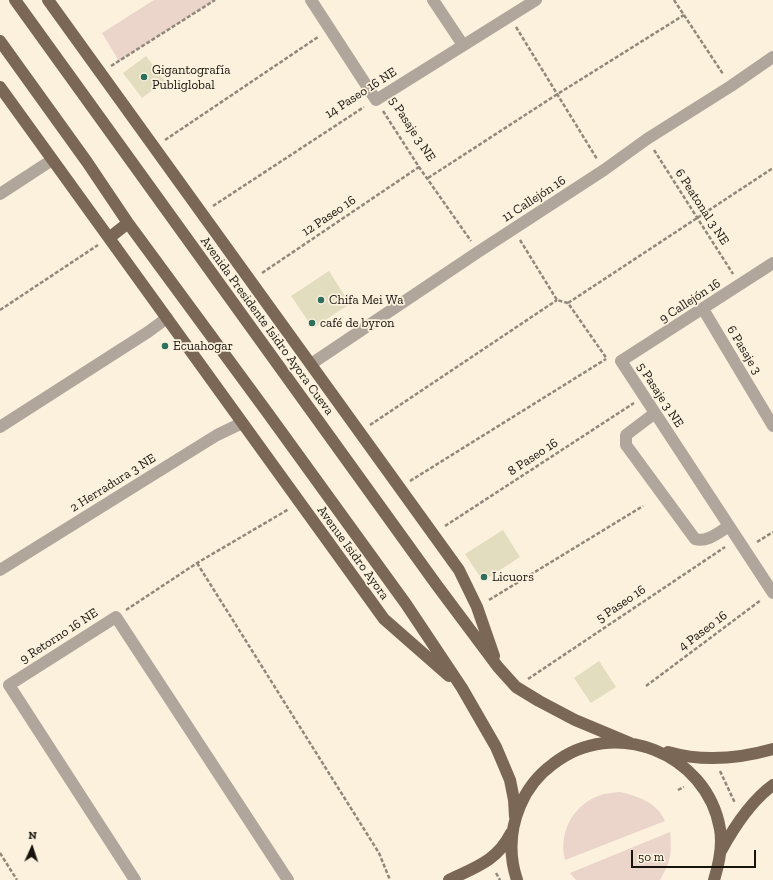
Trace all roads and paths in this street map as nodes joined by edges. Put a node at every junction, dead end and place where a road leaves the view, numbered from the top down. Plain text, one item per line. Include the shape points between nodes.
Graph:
1 (15, 0) edge
2 (48, 0) edge
3 (215, 0) edge
4 (311, 0) edge
5 (433, 0) edge
6 (536, 0) edge
7 (674, 0) edge
8 (684, 15) junction
9 (509, 17) junction
10 (330, 29) junction
11 (0, 41) edge
12 (463, 46) junction
13 (773, 57) edge
14 (101, 73) junction
15 (731, 86) junction
16 (0, 87) edge
17 (556, 95) junction
18 (376, 100) junction
19 (647, 139) junction
20 (154, 148) junction
21 (52, 160) junction
22 (419, 167) junction
23 (773, 168) edge
24 (604, 170) junction
25 (428, 178) junction
26 (0, 194) edge
27 (202, 213) junction
28 (697, 218) junction
29 (128, 223) junction
30 (513, 229) junction
31 (109, 238) junction
32 (478, 252) junction
33 (773, 263) edge
34 (251, 281) junction
35 (740, 284) junction
36 (557, 300) junction
37 (568, 303) junction
38 (703, 309) junction
39 (0, 310) edge
40 (167, 318) junction
41 (606, 359) junction
42 (621, 361) junction
43 (311, 364) junction
44 (644, 396) junction
45 (655, 413) junction
46 (242, 423) junction
47 (773, 426) edge
48 (0, 427) edge
49 (360, 432) junction
50 (399, 487) junction
51 (300, 503) junction
52 (643, 506) dead end
53 (729, 526) junction
54 (773, 532) edge
55 (433, 534) junction
56 (738, 540) junction
57 (745, 550) junction
58 (197, 563) junction
59 (0, 570) edge
60 (772, 593) edge
61 (477, 607) junction
62 (116, 616) junction
63 (498, 667) junction
64 (646, 686) dead end
65 (516, 687) junction
66 (462, 688) junction
67 (630, 743) junction
68 (648, 747) junction
69 (773, 749) edge
70 (720, 770) dead end
71 (773, 785) edge
72 (735, 804) dead end
73 (515, 817) junction
74 (512, 832) junction
75 (721, 852) junction
76 (0, 853) edge
77 (496, 873) dead end
78 (716, 876) edge
79 (17, 880) edge
80 (135, 880) edge
81 (288, 880) edge
82 (390, 880) edge
83 (449, 880) edge
84 (500, 880) edge
85 (517, 880) edge

1 - 63 main road, Avenida Presidente Isidro Ayora Cueva
2 - 14 main road, Avenida Presidente Isidro Ayora Cueva
3 - 14 path
4 - 10 street, 5 Pasaje 3 NE
5 - 12 street
6 - 9 street, 14 Paseo 16 NE
7 - 8 path
8 - 15 path
8 - 17 path
9 - 12 street, 14 Paseo 16 NE
9 - 17 path
10 - 18 street, 5 Pasaje 3 NE
10 - 20 path
11 - 29 main road via 88,162
12 - 18 street, 14 Paseo 16 NE
13 - 15 street, 11 Callejón 16
14 - 20 main road, Avenida Presidente Isidro Ayora Cueva
15 - 19 street, 11 Callejón 16
16 - 21 main road
17 - 24 path
17 - 25 path
18 - 22 path, 5 Pasaje 3 NE
18 - 27 path, 14 Paseo 16 NE
19 - 24 street, 11 Callejón 16
19 - 28 path, 6 Peatonal 3 NE
20 - 27 main road, Avenida Presidente Isidro Ayora Cueva
21 - 26 street
21 - 31 main road
22 - 25 path, 5 Pasaje 3 NE
22 - 34 path, 12 Paseo 16
23 - 28 path
24 - 30 street, 11 Callejón 16
25 - 32 path, 5 Pasaje 3 NE
27 - 34 main road, Avenida Presidente Isidro Ayora Cueva
28 - 35 path, 6 Peatonal 3 NE
28 - 37 path
29 - 31 main road
29 - 66 main road via 406,604
30 - 32 street, 11 Callejón 16
30 - 36 path
31 - 39 path
31 - 40 main road
32 - 43 street, 11 Callejón 16
33 - 35 street, 9 Callejón 16
34 - 43 main road, Avenida Presidente Isidro Ayora Cueva
35 - 38 street, 9 Callejón 16
36 - 37 path
36 - 49 path
37 - 41 path
38 - 42 street, 9 Callejón 16
38 - 47 street, 6 Pasaje 3
40 - 46 main road
40 - 48 street
41 - 42 path, 5 Pasaje 3 NE
41 - 50 path
42 - 44 street, 5 Pasaje 3 NE
43 - 49 main road, Avenida Presidente Isidro Ayora Cueva
44 - 45 street, 5 Pasaje 3 NE
44 - 55 path, 8 Paseo 16
45 - 53 street, 5 Pasaje 3 NE
45 - 53 street via 626,434 626,445 695,540 708,539
46 - 51 main road
46 - 59 street, 2 Herradura 3 NE via 217,435
49 - 50 main road, Avenida Presidente Isidro Ayora Cueva
50 - 55 main road, Avenida Presidente Isidro Ayora Cueva
51 - 58 path
51 - 66 main road via 384,619
52 - 61 path
53 - 56 street, 5 Pasaje 3 NE
54 - 57 path
55 - 61 main road, Avenida Presidente Isidro Ayora Cueva via 459,570
56 - 57 street, 5 Pasaje 3 NE
56 - 65 path, 5 Paseo 16
57 - 60 street, 5 Pasaje 3 NE
58 - 62 path
58 - 82 path via 379,853
60 - 64 path, 4 Paseo 16
61 - 63 main road, Avenida Presidente Isidro Ayora Cueva
62 - 80 street, 9 Retorno 16 NE via 9,685
62 - 81 street, 9 Retorno 16 NE
63 - 65 main road, Avenida Presidente Isidro Ayora Cueva
65 - 67 main road, Avenida Presidente Isidro Ayora Cueva via 569,717
66 - 73 main road via 496,747 510,780
67 - 68 main road
67 - 73 main road via 593,744 561,758 545,769 533,783
68 - 69 main road via 681,756 703,758 750,755
68 - 75 main road via 677,762 701,785 716,814
70 - 72 path
71 - 75 main road via 747,812 730,834
73 - 74 main road
74 - 83 main road via 505,846 494,857
74 - 85 main road via 513,868
75 - 78 main road
76 - 79 path
77 - 84 path

